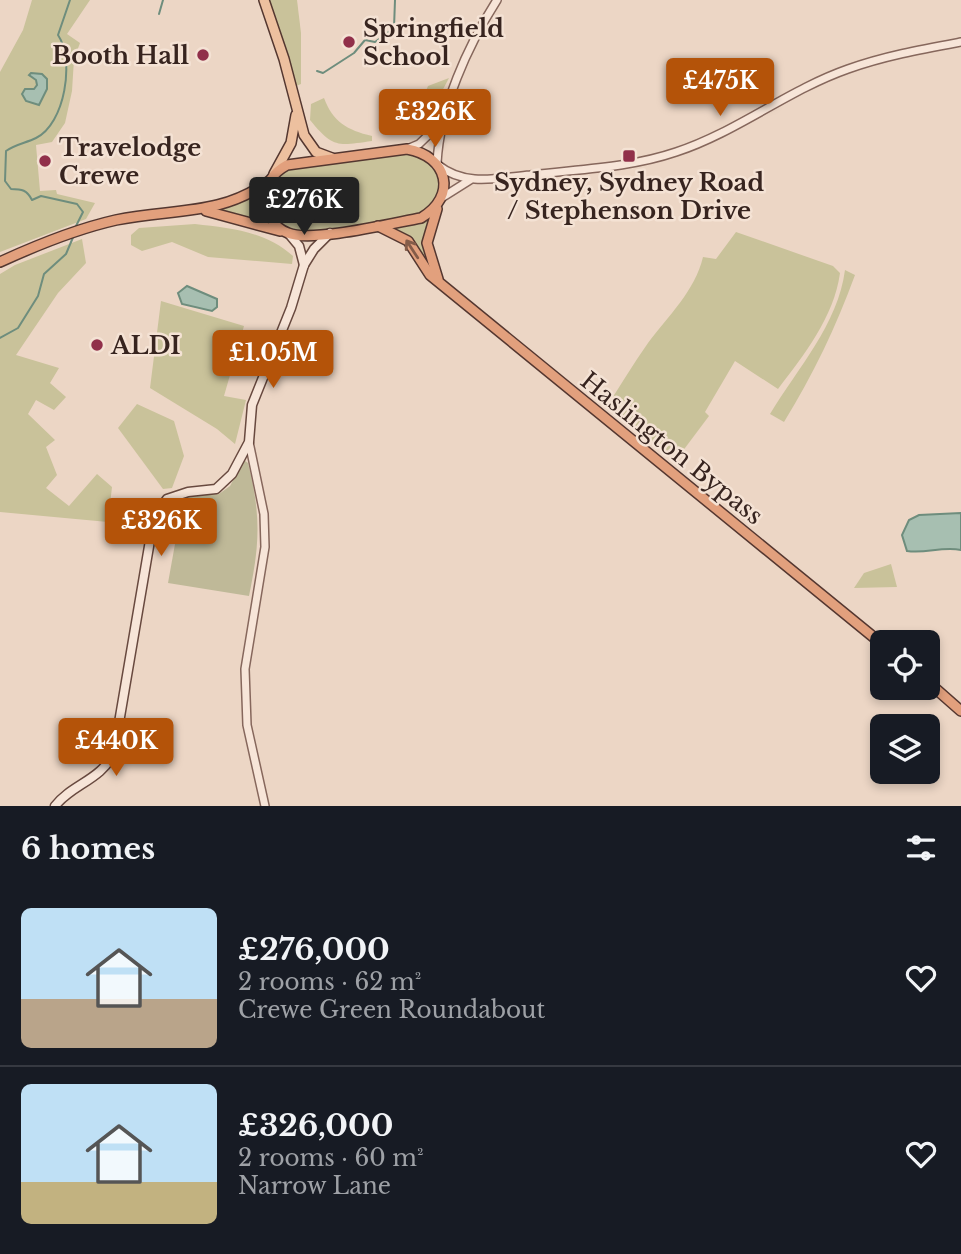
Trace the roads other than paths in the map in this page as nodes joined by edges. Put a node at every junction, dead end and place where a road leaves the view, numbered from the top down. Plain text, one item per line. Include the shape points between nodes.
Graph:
1 (264, 0) edge
2 (497, 0) edge
3 (961, 42) edge
4 (296, 109) junction
5 (443, 122) junction
6 (407, 149) junction
7 (332, 158) junction
8 (438, 164) junction
9 (272, 178) junction
10 (470, 180) junction
11 (442, 199) junction
12 (204, 210) junction
13 (378, 226) junction
14 (288, 233) junction
15 (330, 233) junction
16 (0, 262) edge
17 (304, 265) junction
18 (439, 280) junction
19 (249, 442) junction
20 (870, 634) edge
21 (940, 693) edge
22 (961, 711) edge
23 (55, 806) edge
24 (265, 806) edge

1 - 4 main road
2 - 5 street via 470,49
3 - 10 street via 847,69 678,152 615,166
4 - 7 main road via 312,148
4 - 9 main road via 291,143
5 - 6 street
5 - 8 street
6 - 7 highway
6 - 8 highway via 428,155
7 - 9 highway via 292,163
8 - 10 street
8 - 11 highway
9 - 12 highway via 242,198
9 - 14 highway via 265,198 267,211
10 - 11 street
11 - 13 highway via 421,218
11 - 18 highway via 428,243
12 - 14 highway
12 - 16 highway via 133,217 86,228
13 - 15 highway
18 -> 13 highway, Haslington Bypass via 424,269 408,241
14 - 15 highway
14 - 17 main road via 299,246
15 - 17 main road
17 - 19 main road via 252,405
18 - 20 highway, Haslington Bypass
19 - 23 main road via 223,484 167,499 154,517 114,752 99,774
19 - 24 street via 264,514 265,547 245,669 247,725
21 - 22 highway

